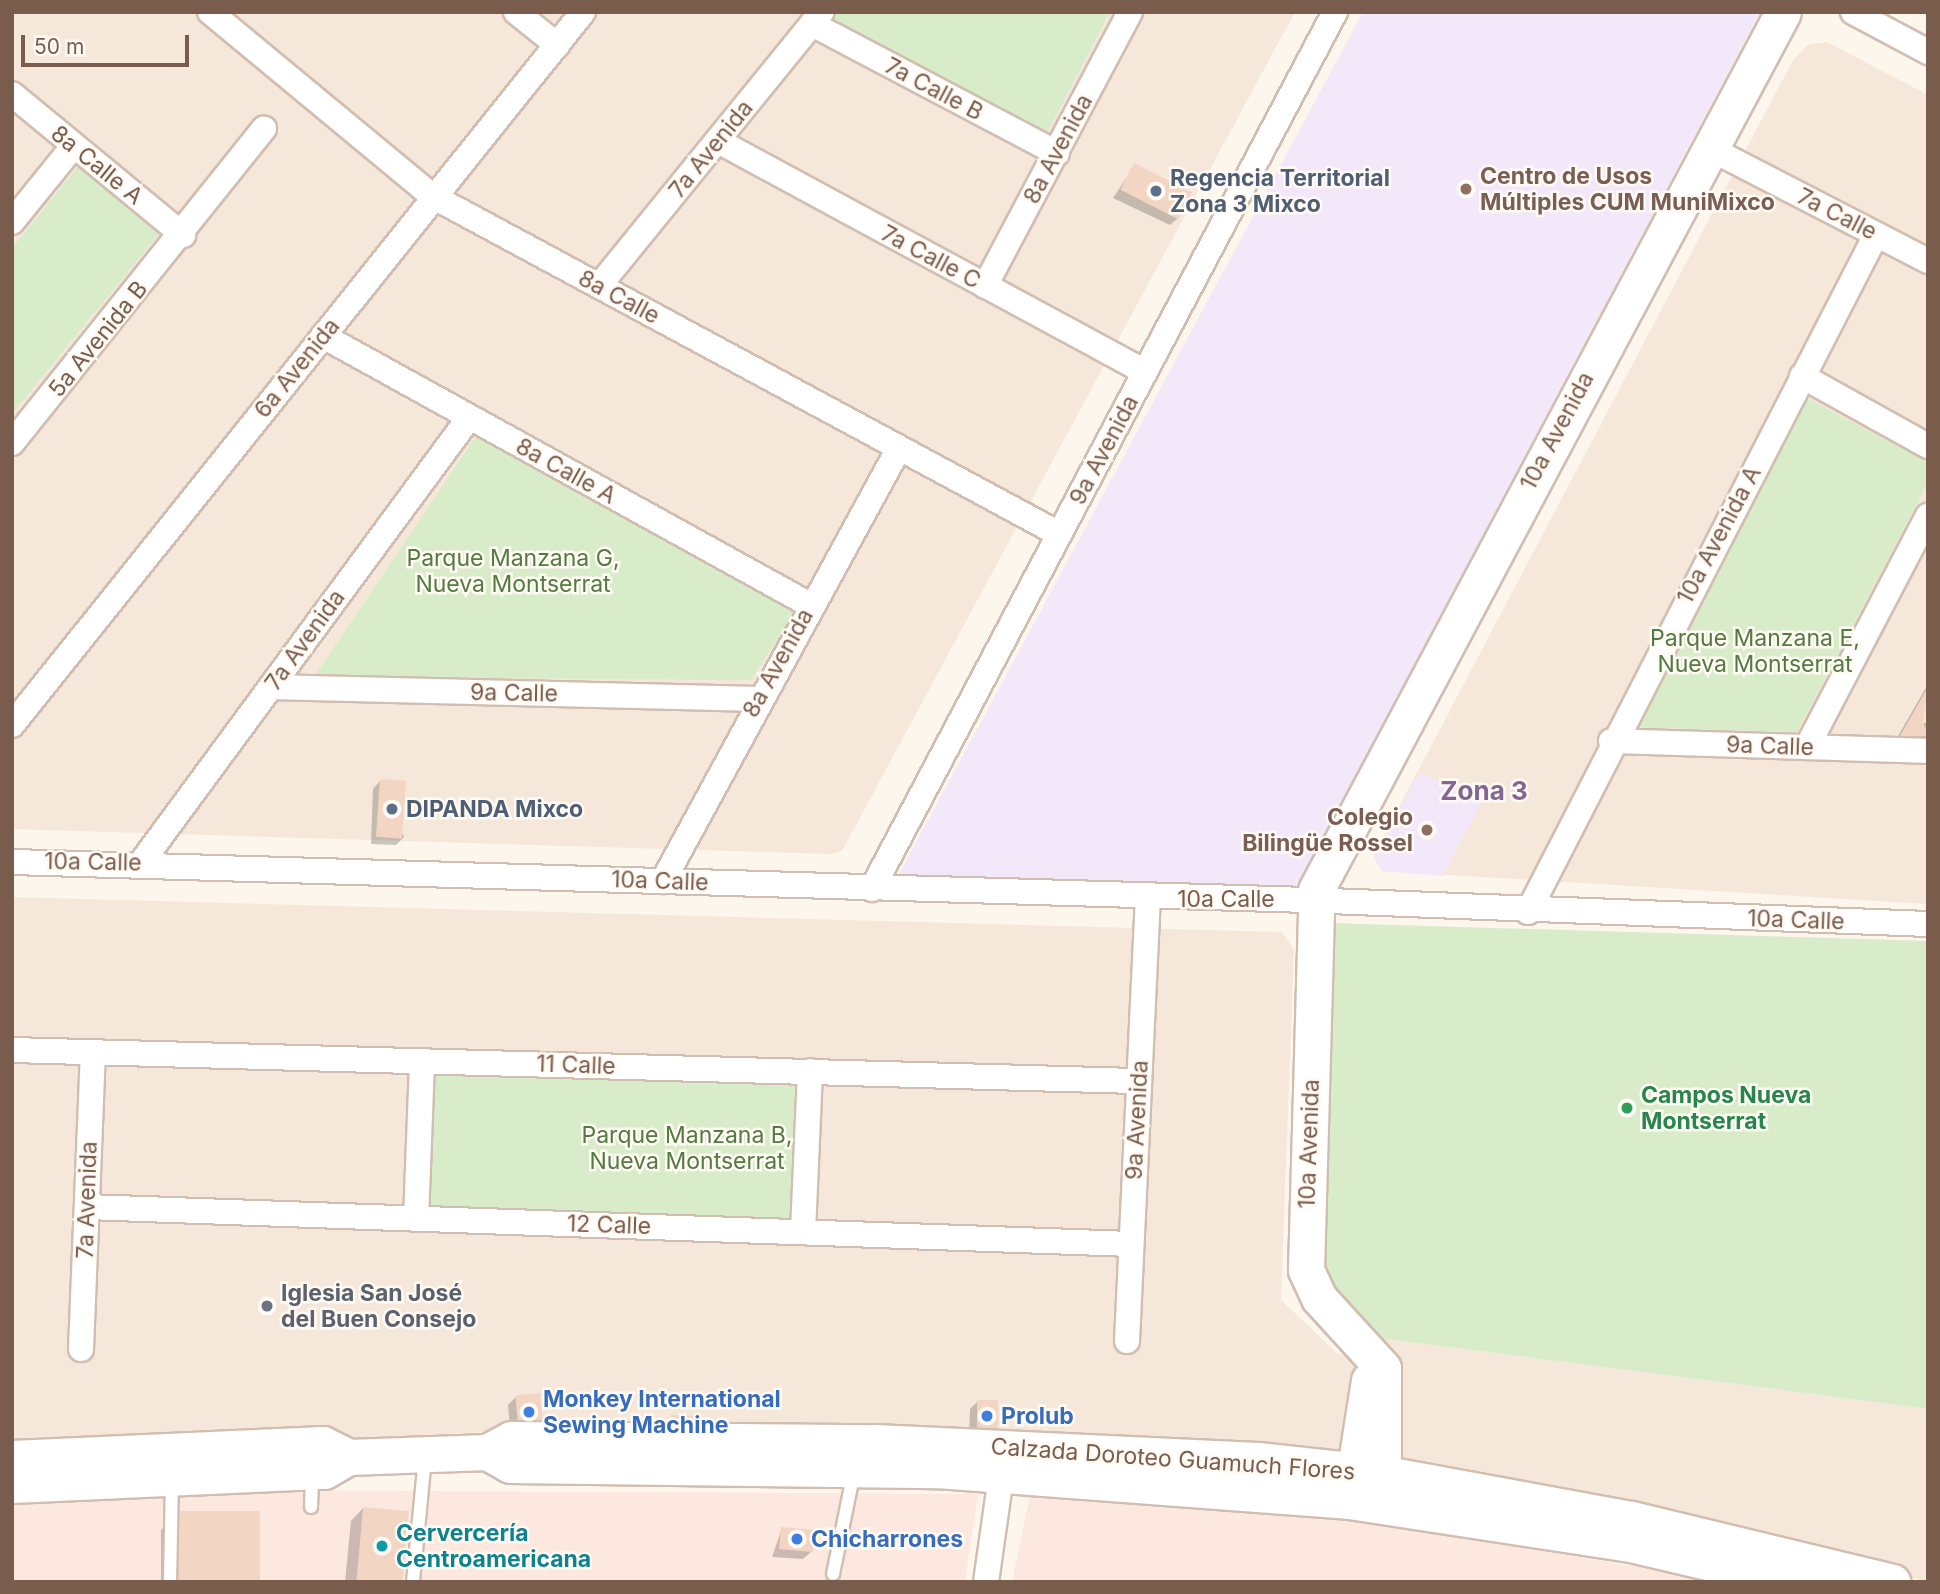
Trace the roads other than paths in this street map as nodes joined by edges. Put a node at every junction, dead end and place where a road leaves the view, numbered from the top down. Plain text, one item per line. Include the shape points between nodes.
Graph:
1 (210, 12) edge
2 (516, 12) edge
3 (583, 12) edge
4 (1130, 12) edge
5 (1335, 12) edge
6 (1783, 12) edge
7 (1853, 12) edge
8 (817, 18) edge
9 (557, 44) junction
10 (1928, 52) edge
11 (12, 94) edge
12 (264, 129) dead end
13 (718, 141) junction
14 (72, 148) junction
15 (1709, 148) junction
16 (1057, 153) junction
17 (434, 197) junction
18 (12, 222) edge
19 (183, 234) junction
20 (1876, 234) junction
21 (1928, 261) edge
22 (599, 286) junction
23 (985, 286) junction
24 (323, 336) junction
25 (1145, 372) junction
26 (1802, 376) junction
27 (469, 418) junction
28 (12, 443) edge
29 (1928, 446) edge
30 (899, 448) junction
31 (1928, 516) edge
32 (1059, 534) junction
33 (810, 605) junction
34 (271, 687) junction
35 (757, 699) junction
36 (14, 718) edge
37 (1611, 741) junction
38 (1807, 747) junction
39 (1928, 751) edge
40 (12, 862) edge
41 (141, 863) junction
42 (663, 881) junction
43 (872, 889) junction
44 (1148, 899) junction
45 (1319, 899) junction
46 (1528, 912) junction
47 (1926, 921) edge
48 (12, 1050) edge
49 (93, 1052) junction
50 (422, 1061) junction
51 (810, 1071) junction
52 (1139, 1080) junction
53 (87, 1207) junction
54 (416, 1219) junction
55 (803, 1232) junction
56 (1131, 1244) junction
57 (1127, 1341) dead end
58 (81, 1349) dead end
59 (487, 1452) junction
60 (425, 1454) junction
61 (348, 1457) junction
62 (12, 1458) edge
63 (1003, 1462) junction
64 (855, 1468) junction
65 (312, 1471) junction
66 (172, 1476) junction
67 (12, 1485) edge
68 (1368, 1487) junction
69 (311, 1507) dead end
70 (833, 1574) dead end
71 (1857, 1577) edge
72 (170, 1582) edge
73 (413, 1582) edge
74 (986, 1582) edge
75 (1792, 1582) edge
76 (1892, 1582) edge

1 - 17 street, 8a Calle
2 - 9 street
3 - 9 street, 6a Avenida
4 - 16 street, 8a Avenida
5 - 25 street, 9a Avenida
6 - 15 main road, 10a Avenida
7 - 10 street
8 - 13 street, 7a Avenida
8 - 16 street, 7a Calle B
9 - 17 street, 6a Avenida
11 - 14 street, 8a Calle A
12 - 19 street, 5a Avenida B
13 - 22 street, 7a Avenida
13 - 23 street, 7a Calle C
14 - 18 street
14 - 19 street, 8a Calle A
15 - 20 street, 7a Calle
15 - 45 main road, 10a Avenida via 1335,852
16 - 23 street, 8a Avenida
17 - 22 street, 8a Calle
17 - 24 street, 6a Avenida
19 - 28 street, 5a Avenida B
20 - 21 street, 7a Calle
20 - 26 street, 10a Avenida A
22 - 30 street, 8a Calle
23 - 25 street, 7a Calle C
24 - 27 street, 8a Calle A
24 - 36 street, 6a Avenida
25 - 32 street, 9a Avenida
26 - 29 street
26 - 37 street, 10a Avenida A
27 - 33 street, 8a Calle A
27 - 34 street, 7a Avenida
30 - 32 street, 8a Calle
30 - 33 street, 8a Avenida
31 - 38 street
32 - 43 street, 9a Avenida
33 - 35 street, 8a Avenida
34 - 35 street, 9a Calle
34 - 41 street, 7a Avenida
35 - 42 street, 8a Avenida
37 - 38 street, 9a Calle
37 - 46 street, 10a Avenida A
38 - 39 street, 9a Calle
40 - 41 street, 10a Calle
41 - 42 street, 10a Calle
42 - 43 street, 10a Calle
43 - 44 street, 10a Calle
44 - 45 street, 10a Calle
44 - 52 street, 9a Avenida
45 - 46 street, 10a Calle
45 - 68 main road, 10a Avenida via 1306,1270 1319,1298 1383,1368 1387,1389
46 - 47 street, 10a Calle
48 - 49 street, 11 Calle
49 - 50 street, 11 Calle
49 - 53 street, 7a Avenida
50 - 51 street, 11 Calle
50 - 54 street
51 - 52 street, 11 Calle
51 - 55 street
52 - 56 street, 9a Avenida
53 - 54 street, 12 Calle
53 - 58 street, 7a Avenida
54 - 55 street, 12 Calle
55 - 56 street, 12 Calle
56 - 57 street, 9a Avenida
59 - 60 main road, Calzada Doroteo Guamuch Flores
59 - 63 main road, Calzada Doroteo Guamuch Flores via 511,1439
59 - 64 main road, Calzada Doroteo Guamuch Flores via 510,1465
60 - 61 main road, Calzada Doroteo Guamuch Flores
60 - 73 lane
61 - 62 main road, Calzada Doroteo Guamuch Flores via 323,1444
61 - 65 main road, Calzada Doroteo Guamuch Flores
63 - 64 main road, Calzada Doroteo Guamuch Flores
63 - 68 main road, Calzada Doroteo Guamuch Flores
63 - 74 street
64 - 70 lane
65 - 66 main road, Calzada Doroteo Guamuch Flores
65 - 69 lane
66 - 67 main road, Calzada Doroteo Guamuch Flores
66 - 72 lane
68 - 71 main road, Calzada Doroteo Guamuch Flores via 1632,1519
68 - 75 main road, Calzada Doroteo Guamuch Flores
71 - 76 main road, Calzada Doroteo Guamuch Flores

